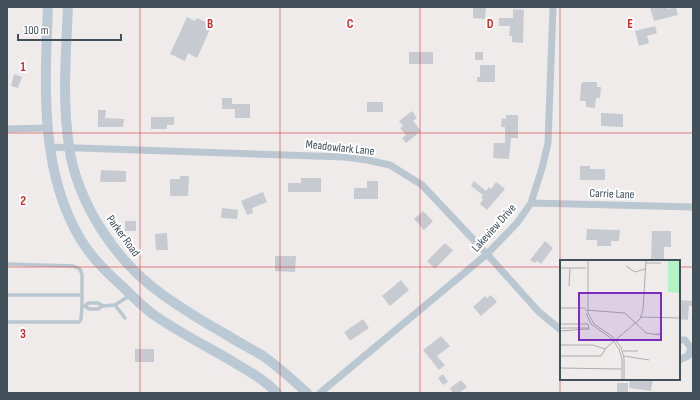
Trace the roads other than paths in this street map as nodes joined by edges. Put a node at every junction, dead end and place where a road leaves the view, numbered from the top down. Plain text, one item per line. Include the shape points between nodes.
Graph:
1 (48, 7) edge
2 (68, 7) edge
3 (553, 7) edge
4 (48, 128) junction
5 (7, 129) edge
6 (49, 147) junction
7 (69, 147) junction
8 (531, 202) junction
9 (693, 207) edge
10 (487, 254) junction
11 (7, 264) edge
12 (122, 286) junction
13 (7, 295) edge
14 (82, 295) junction
15 (115, 305) junction
16 (83, 306) junction
17 (125, 318) dead end
18 (7, 322) edge
19 (560, 329) edge
20 (680, 340) edge
21 (680, 360) edge
22 (277, 393) edge
23 (307, 393) edge
24 (320, 393) edge

1 - 4 main road
2 - 7 main road, Parker Road via 65,109
3 - 8 street, Lakeview Drive via 548,143
4 - 5 street
4 - 6 main road
6 - 7 street, Meadowlark Lane
6 - 12 main road via 56,179 73,226 100,265
7 - 10 street, Meadowlark Lane via 344,157 390,165 422,184
7 - 23 main road, Parker Road via 73,168 96,222 128,264 162,295 263,356
8 - 9 street, Carrie Lane
8 - 10 street, Lakeview Drive via 517,222
10 - 19 street, Meadowlark Lane via 539,312
10 - 24 street, Lakeview Drive
11 - 14 lane via 73,266 80,269 82,275
12 - 15 lane via 130,295
12 - 22 main road via 154,315 259,378
13 - 14 lane
14 - 16 lane
15 - 16 lane via 98,309
15 - 17 lane
16 - 18 lane via 79,322
20 - 21 street via 685,340 691,348 688,356

